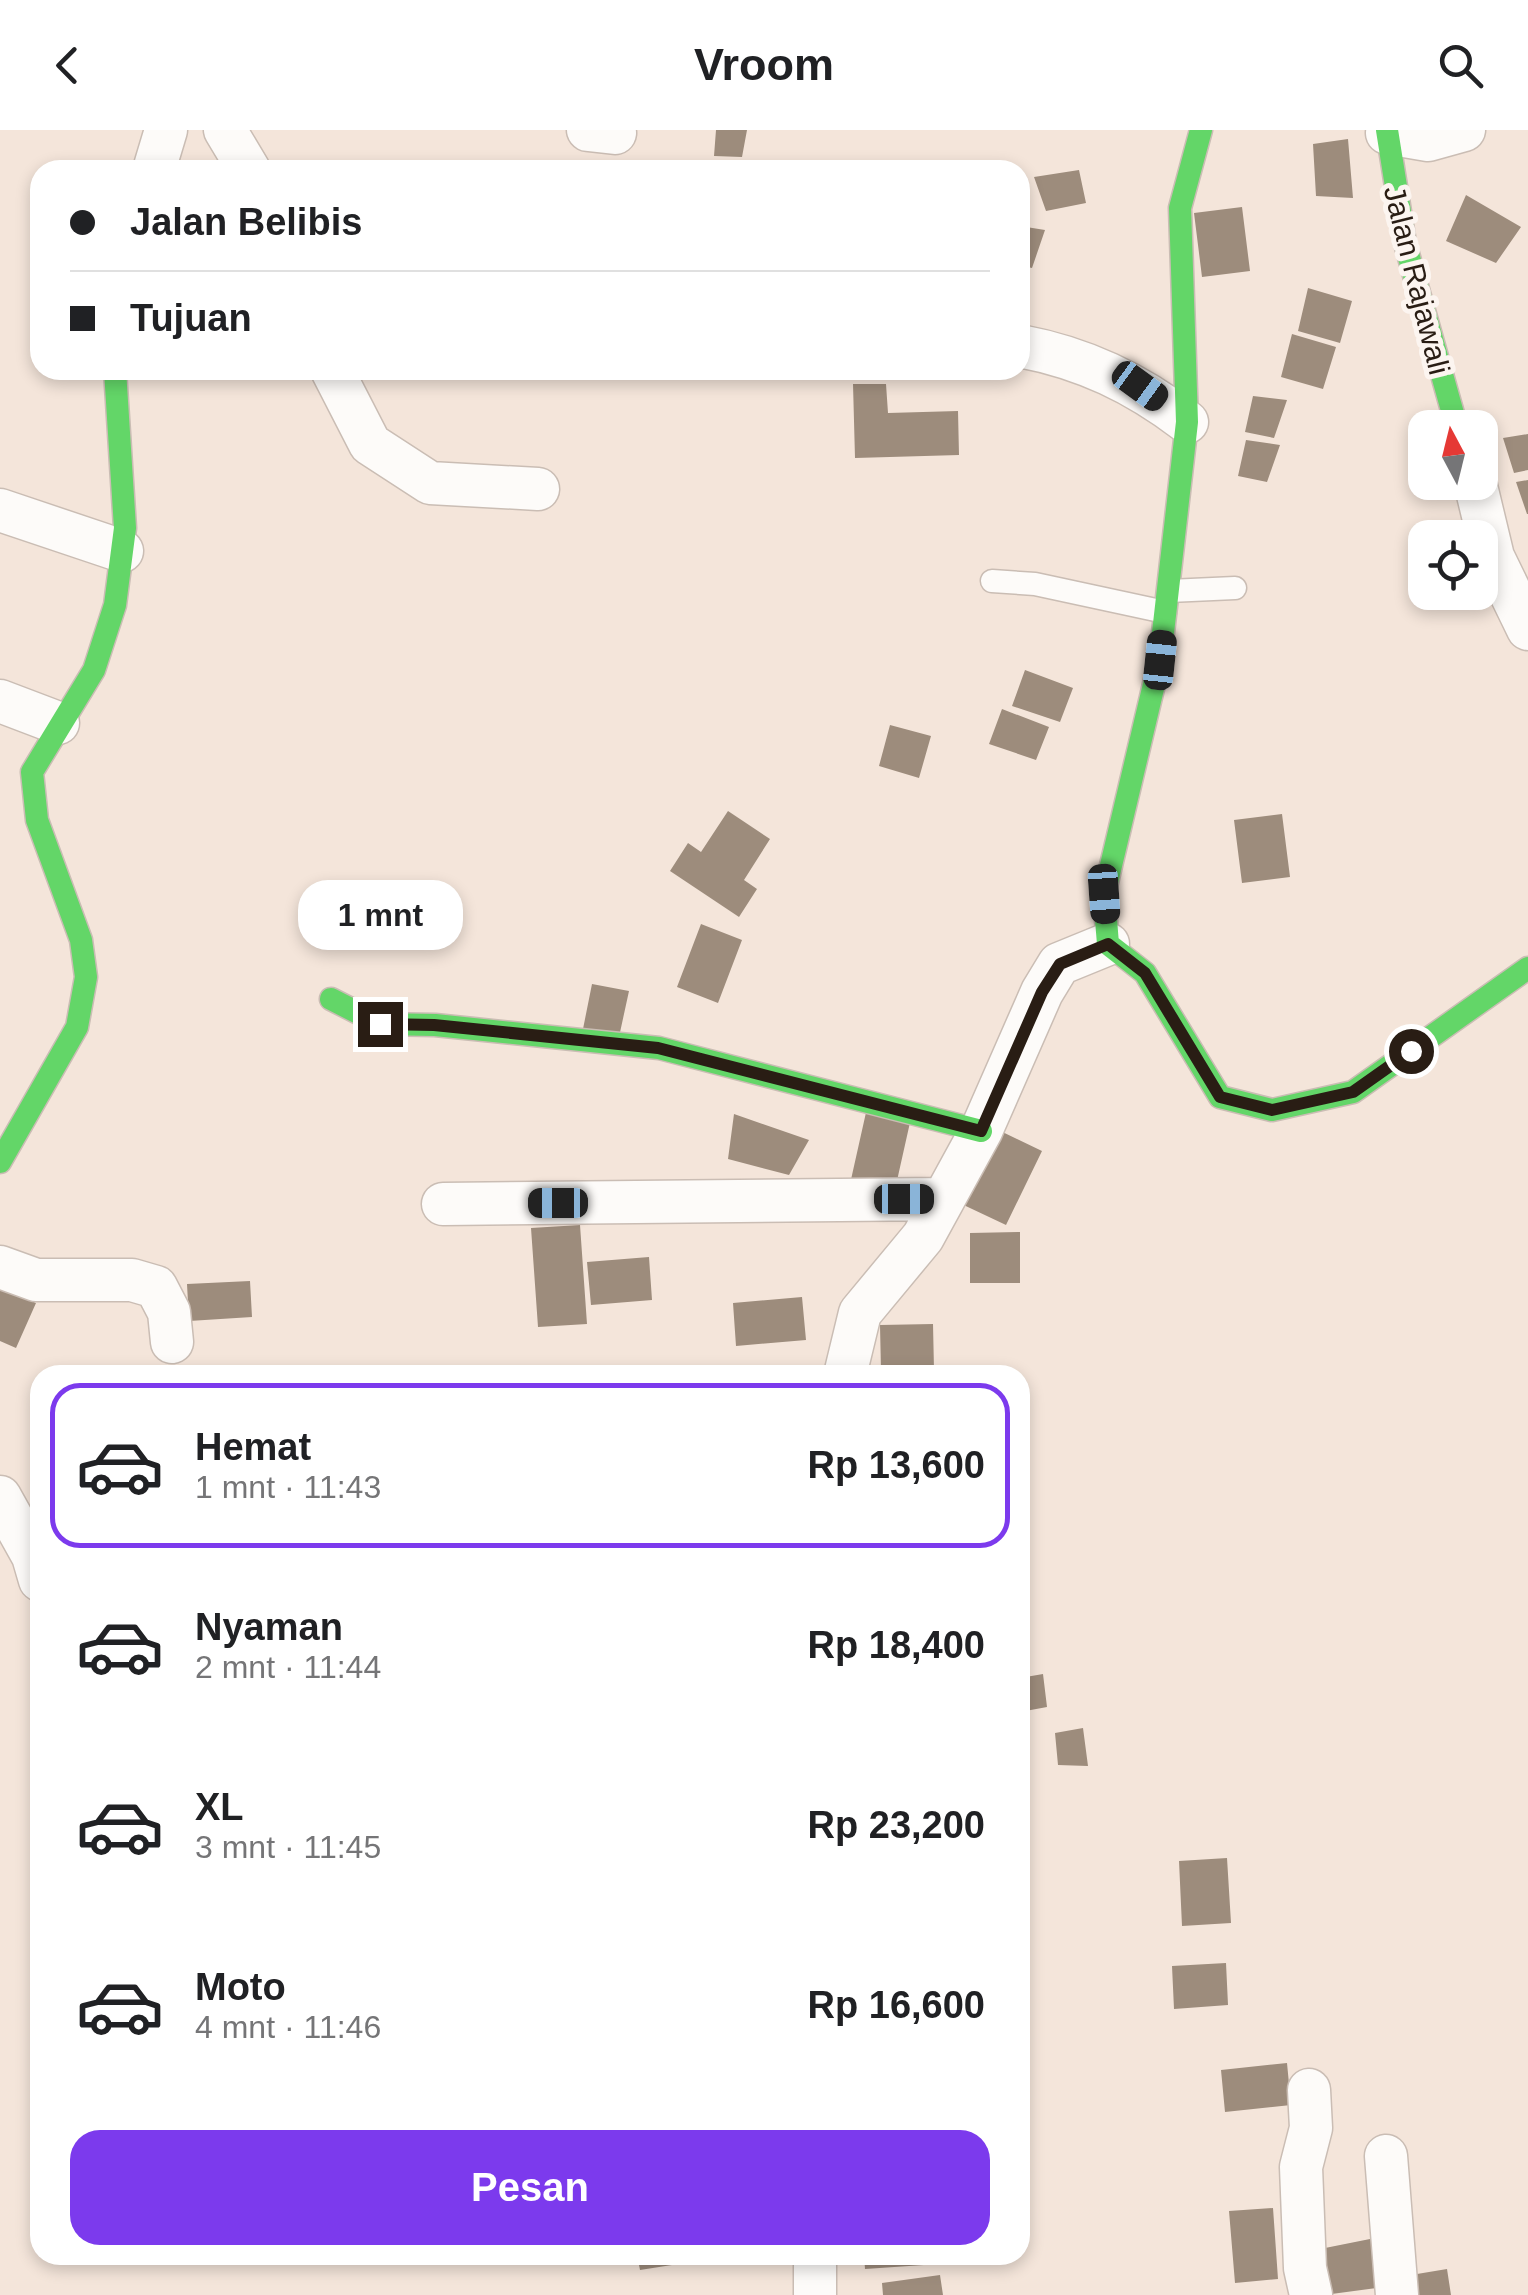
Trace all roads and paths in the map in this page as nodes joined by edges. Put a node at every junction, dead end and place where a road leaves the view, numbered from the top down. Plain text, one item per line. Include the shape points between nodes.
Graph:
1 (166, 130) edge
2 (226, 130) edge
3 (1201, 130) edge
4 (1464, 130) edge
5 (1387, 132) edge
6 (157, 160) edge
7 (243, 160) edge
8 (1030, 348) edge
9 (117, 380) edge
10 (337, 380) edge
11 (1452, 410) edge
12 (1187, 422) junction
13 (538, 489) dead end
14 (0, 510) edge
15 (122, 551) junction
16 (992, 581) dead end
17 (1498, 581) edge
18 (1235, 588) dead end
19 (1166, 601) junction
20 (1528, 630) edge
21 (0, 702) edge
22 (58, 723) junction
23 (1108, 944) junction
24 (1528, 968) edge
25 (332, 999) dead end
26 (981, 1131) junction
27 (0, 1162) edge
28 (942, 1199) junction
29 (443, 1204) dead end
30 (0, 1267) edge
31 (172, 1342) dead end
32 (848, 1365) edge
33 (0, 1497) edge
34 (30, 1551) edge
35 (1308, 2090) dead end
36 (1386, 2156) dead end
37 (815, 2265) edge
38 (815, 2295) edge
39 (1311, 2295) edge
40 (1397, 2295) edge

1 - 6 street
2 - 7 street
3 - 12 street via 1180,208
4 - 5 street via 1428,140
5 - 11 street, Jalan Rajawali via 1406,258
8 - 12 street via 1140,386
9 - 15 street
10 - 13 street via 370,444 430,483
12 - 19 street
14 - 15 street
15 - 22 street via 115,605 94,670
16 - 19 lane
17 - 20 street
18 - 19 lane
19 - 23 street via 1160,660 1104,894
21 - 22 street
22 - 27 street via 32,772 38,820 81,940 86,977 77,1027
23 - 24 street via 1145,973 1220,1097 1272,1110 1353,1092
23 - 26 street via 1060,964
25 - 26 street via 380,1024 658,1048
26 - 28 street
28 - 29 street
28 - 32 street via 923,1237 860,1312
30 - 31 street via 36,1280 132,1280 156,1287 170,1312
33 - 34 street
35 - 39 street via 1312,2128 1301,2167
36 - 40 street
37 - 38 street

